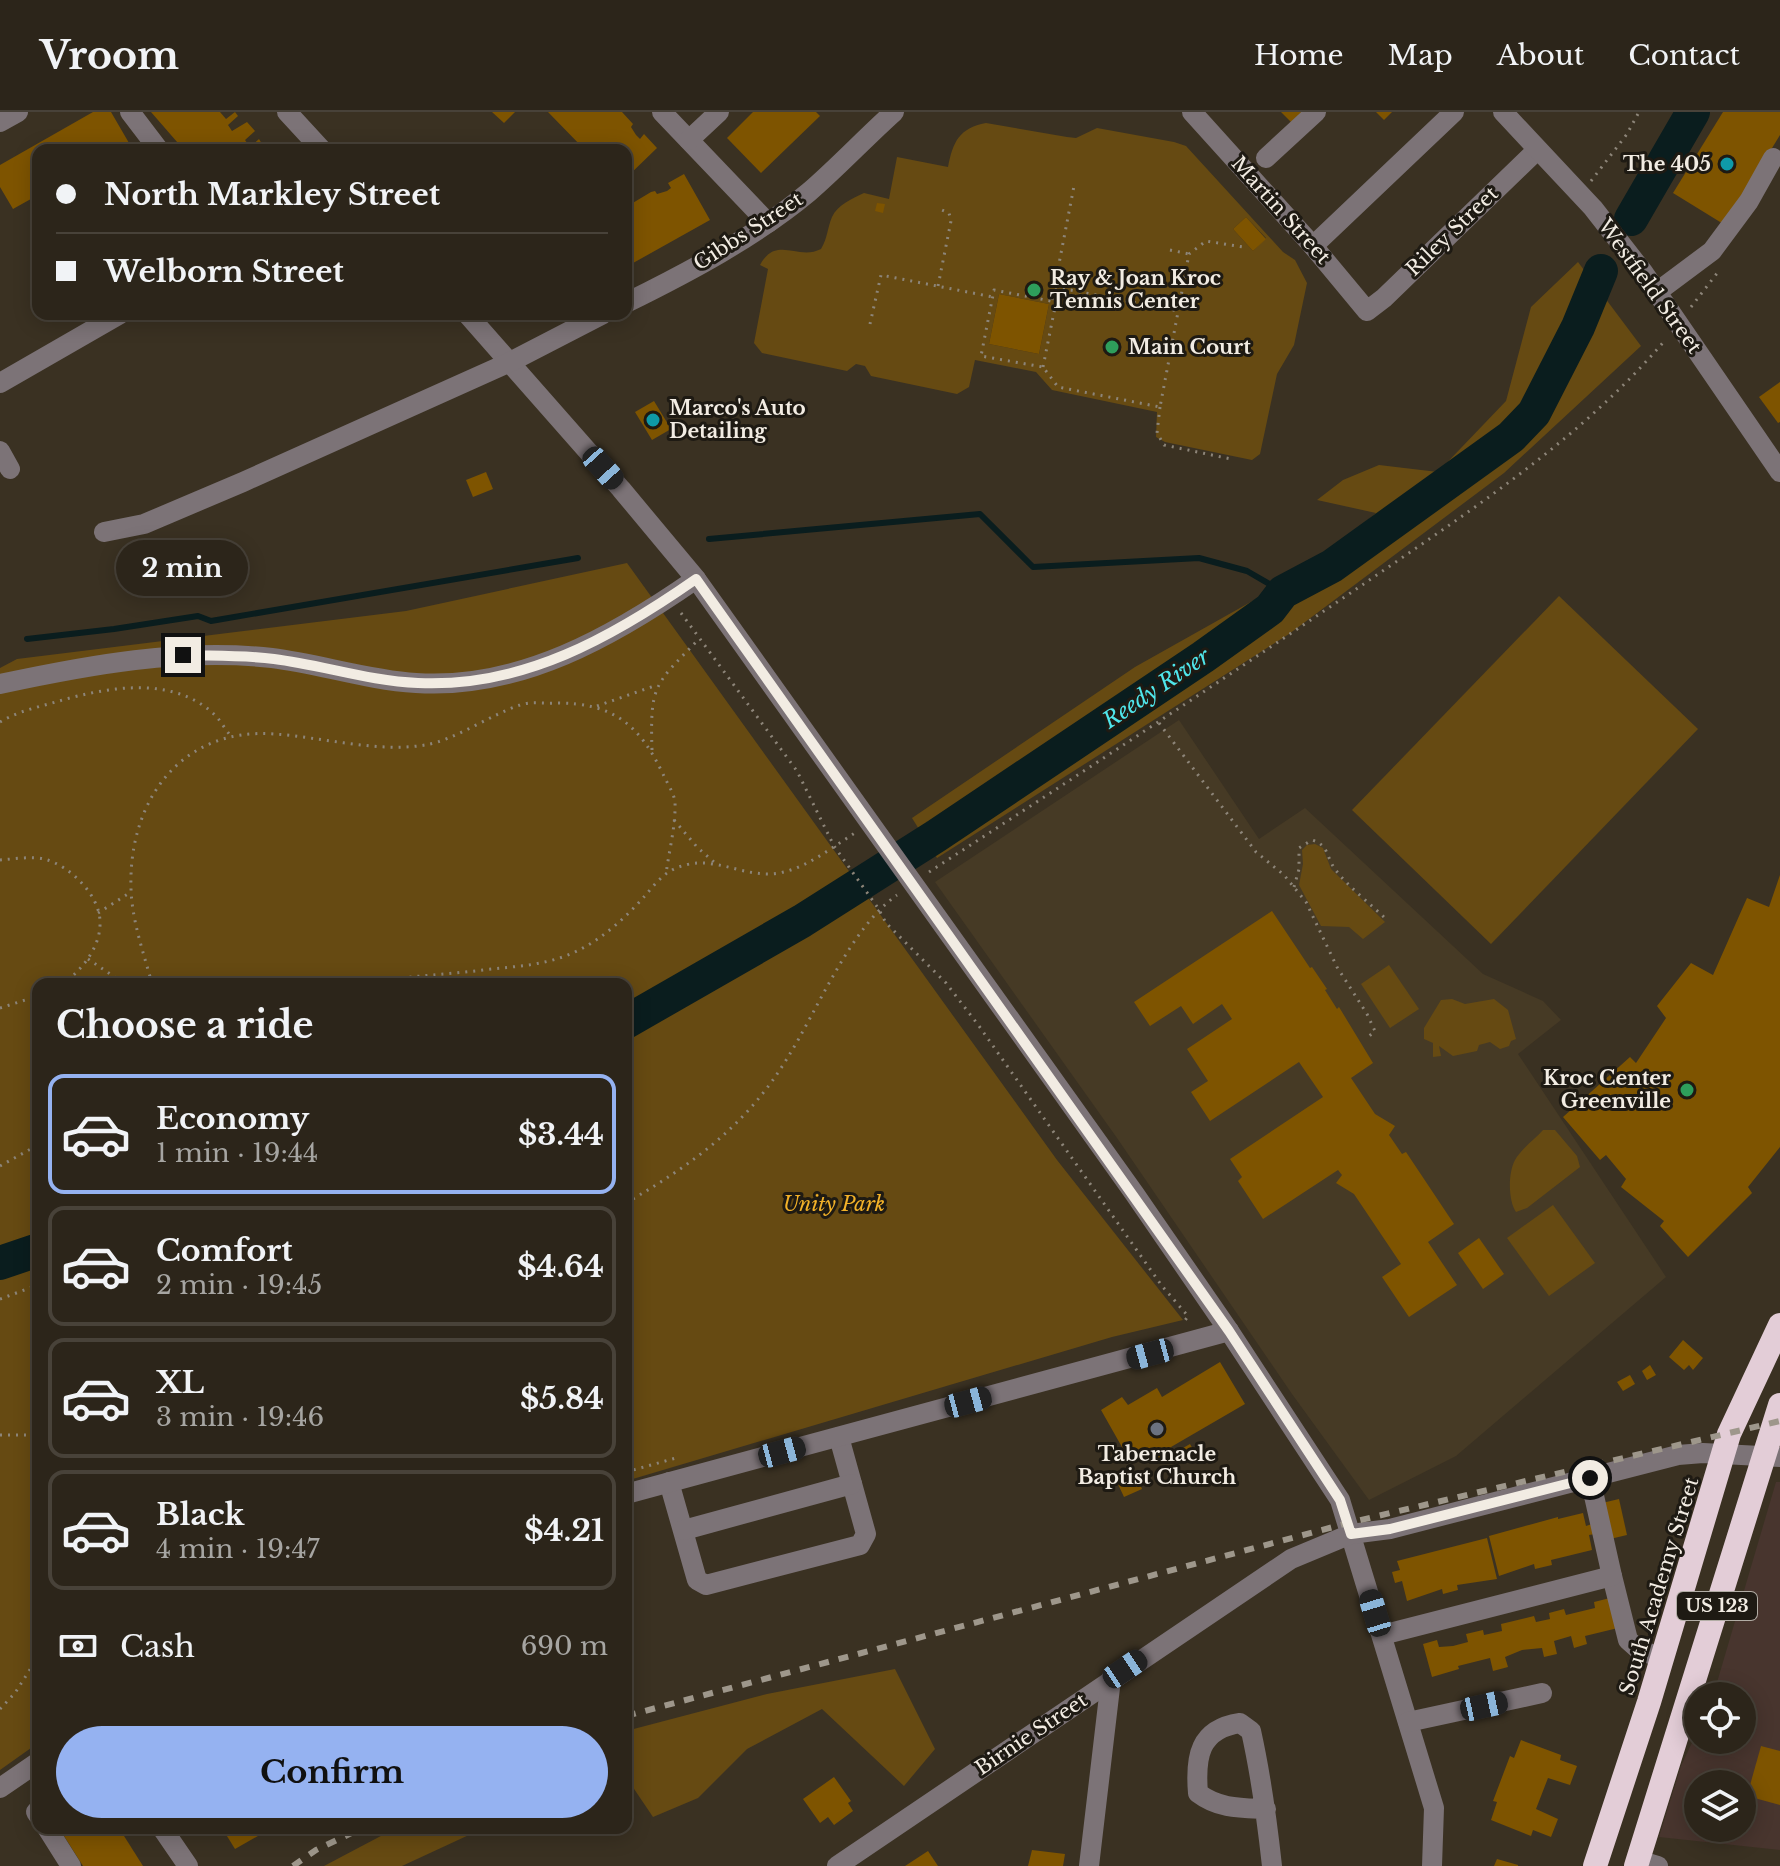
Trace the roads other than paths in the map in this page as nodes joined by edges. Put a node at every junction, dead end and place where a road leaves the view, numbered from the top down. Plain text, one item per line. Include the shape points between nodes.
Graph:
1 (18, 112) edge
2 (130, 112) edge
3 (287, 112) edge
4 (662, 112) edge
5 (719, 112) edge
6 (894, 112) edge
7 (1192, 112) edge
8 (1316, 112) edge
9 (1454, 112) edge
10 (1503, 112) edge
11 (0, 122) edge
12 (689, 140) junction
13 (154, 144) edge
14 (316, 144) edge
15 (1537, 150) junction
16 (1266, 158) dead end
17 (1773, 158) dead end
18 (768, 223) junction
19 (1313, 246) junction
20 (1657, 292) junction
21 (632, 300) edge
22 (1367, 311) joint
23 (110, 320) edge
24 (472, 320) edge
25 (591, 320) edge
26 (510, 362) junction
27 (0, 383) edge
28 (1780, 472) edge
29 (104, 532) dead end
30 (696, 579) junction
31 (0, 684) edge
32 (1780, 1325) edge
33 (1229, 1331) junction
34 (1780, 1405) edge
35 (839, 1437) junction
36 (1724, 1456) junction
37 (1772, 1456) edge
38 (1590, 1478) junction
39 (669, 1482) junction
40 (852, 1484) junction
41 (632, 1492) edge
42 (684, 1530) junction
43 (1351, 1534) junction
44 (1612, 1576) junction
45 (1382, 1635) junction
46 (1662, 1659) junction
47 (1111, 1679) junction
48 (1542, 1693) dead end
49 (1408, 1722) junction
50 (32, 1766) edge
51 (0, 1788) edge
52 (1266, 1809) junction
53 (51, 1834) edge
54 (166, 1834) edge
55 (1644, 1864) edge
56 (71, 1866) edge
57 (188, 1866) edge
58 (837, 1866) edge
59 (1089, 1866) edge
60 (1272, 1866) edge
61 (1432, 1866) edge
62 (1595, 1866) edge

1 - 11 street
2 - 13 street
3 - 14 street
4 - 12 street
5 - 12 street
6 - 18 street, Gibbs Street
7 - 19 street, Martin Street
8 - 16 street
9 - 19 street
10 - 15 street, Westfield Street
12 - 18 street
15 - 20 street, Westfield Street via 1577,190
15 - 22 street, Riley Street
17 - 20 street via 1712,251
18 - 21 street, Gibbs Street
19 - 22 street, Martin Street
20 - 28 street, Westfield Street
23 - 27 street
24 - 26 street
25 - 26 street
26 - 29 street via 144,524
26 - 30 street
30 - 31 street via 633,621 545,665 474,681 417,683 272,658 183,655 96,663
30 - 33 street
32 - 36 highway, South Academy Street / US 123 via 1729,1434
33 - 35 street
33 - 43 street via 1340,1500
34 - 37 highway, US 123
35 - 39 street
35 - 40 street
36 - 37 street, Birnie Street
36 - 38 street, Birnie Street via 1678,1455
36 - 46 highway, South Academy Street / US 123
37 - 55 highway, US 123
38 - 43 street, Birnie Street via 1390,1529
38 - 44 street
39 - 41 street
39 - 42 street
40 - 42 street
40 - 42 street via 866,1534 860,1545 706,1585 697,1580
43 - 45 street
43 - 47 street, Birnie Street via 1291,1559
44 - 45 street
44 - 46 street via 1628,1640
45 - 49 street
46 - 62 highway, South Academy Street / US 123
47 - 58 street, Birnie Street
47 - 59 street
48 - 49 street
49 - 61 street via 1434,1808
50 - 51 street
52 - 52 street via 1251,1731 1240,1723 1223,1726 1200,1753 1198,1793 1211,1803
52 - 60 street
53 - 56 street
54 - 57 street

